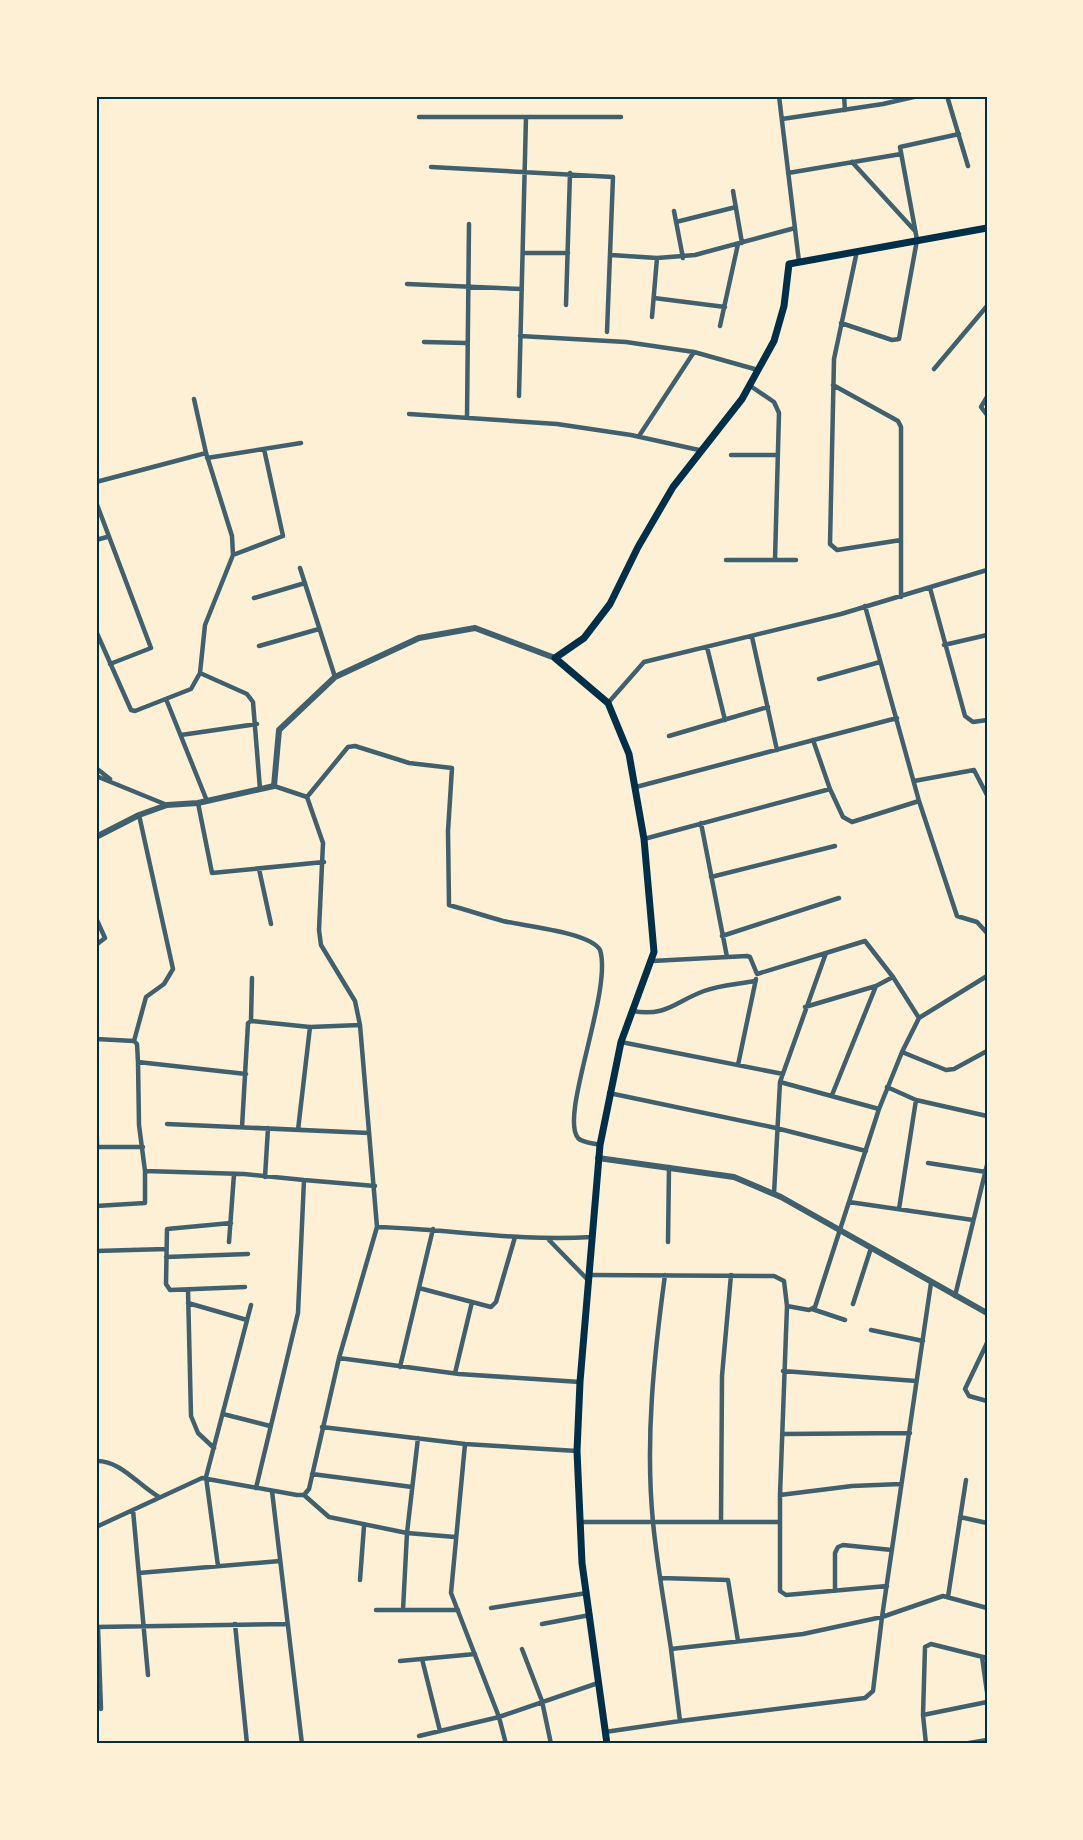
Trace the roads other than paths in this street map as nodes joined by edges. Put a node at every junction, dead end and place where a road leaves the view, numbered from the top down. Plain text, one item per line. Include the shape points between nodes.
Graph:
1 (779, 96) edge
2 (844, 96) edge
3 (918, 96) edge
4 (947, 96) edge
5 (845, 110) junction
6 (419, 117) dead end
7 (526, 117) junction
8 (621, 117) dead end
9 (782, 118) junction
10 (959, 134) junction
11 (901, 154) junction
12 (852, 162) junction
13 (968, 166) dead end
14 (431, 167) dead end
15 (525, 171) junction
16 (570, 173) junction
17 (788, 173) junction
18 (733, 191) dead end
19 (736, 207) junction
20 (674, 211) dead end
21 (676, 222) junction
22 (469, 224) dead end
23 (795, 228) junction
24 (987, 228) edge
25 (915, 231) junction
26 (917, 240) junction
27 (740, 244) junction
28 (857, 251) junction
29 (523, 253) junction
30 (568, 253) junction
31 (611, 255) junction
32 (682, 257) junction
33 (657, 258) junction
34 (799, 262) junction
35 (407, 284) dead end
36 (467, 287) junction
37 (522, 289) junction
38 (654, 298) junction
39 (566, 305) dead end
40 (987, 306) edge
41 (724, 307) junction
42 (652, 317) dead end
43 (841, 324) junction
44 (720, 326) dead end
45 (607, 332) dead end
46 (520, 336) junction
47 (424, 342) dead end
48 (466, 343) junction
49 (694, 352) junction
50 (934, 369) dead end
51 (758, 370) junction
52 (749, 385) junction
53 (833, 385) junction
54 (519, 396) dead end
55 (987, 397) edge
56 (194, 399) dead end
57 (409, 414) dead end
58 (987, 415) edge
59 (467, 418) junction
60 (639, 436) junction
61 (301, 443) dead end
62 (264, 449) junction
63 (699, 450) junction
64 (778, 454) junction
65 (731, 455) dead end
66 (206, 456) junction
67 (96, 482) edge
68 (96, 502) edge
69 (107, 537) junction
70 (96, 540) edge
71 (901, 540) junction
72 (233, 555) junction
73 (726, 560) dead end
74 (775, 560) junction
75 (796, 560) dead end
76 (300, 568) dead end
77 (987, 570) edge
78 (305, 583) junction
79 (930, 588) junction
80 (901, 597) junction
81 (254, 598) dead end
82 (865, 606) junction
83 (320, 629) junction
84 (96, 631) edge
85 (987, 635) edge
86 (752, 637) junction
87 (944, 645) junction
88 (259, 646) dead end
89 (707, 647) junction
90 (555, 658) junction
91 (880, 662) junction
92 (110, 664) junction
93 (200, 673) junction
94 (335, 677) junction
95 (819, 679) dead end
96 (166, 699) junction
97 (608, 703) junction
98 (768, 707) junction
99 (897, 718) junction
100 (725, 720) junction
101 (987, 720) edge
102 (256, 724) junction
103 (181, 735) junction
104 (669, 736) dead end
105 (813, 740) junction
106 (777, 750) junction
107 (96, 768) edge
108 (96, 776) edge
109 (112, 780) junction
110 (914, 781) junction
111 (274, 786) junction
112 (636, 787) junction
113 (260, 789) junction
114 (830, 789) junction
115 (987, 795) edge
116 (307, 797) junction
117 (207, 801) junction
118 (919, 801) junction
119 (198, 803) junction
120 (167, 805) junction
121 (139, 815) junction
122 (701, 823) junction
123 (96, 837) edge
124 (644, 839) junction
125 (835, 846) dead end
126 (324, 862) junction
127 (259, 869) junction
128 (711, 877) junction
129 (839, 898) dead end
130 (96, 918) edge
131 (271, 924) dead end
132 (987, 933) edge
133 (722, 936) junction
134 (96, 945) edge
135 (826, 953) junction
136 (727, 957) junction
137 (652, 961) junction
138 (757, 974) junction
139 (987, 976) edge
140 (893, 977) junction
141 (252, 978) dead end
142 (755, 981) junction
143 (876, 986) junction
144 (805, 1007) junction
145 (631, 1011) junction
146 (919, 1018) junction
147 (251, 1021) junction
148 (360, 1025) junction
149 (309, 1026) junction
150 (96, 1039) edge
151 (134, 1041) junction
152 (621, 1042) junction
153 (987, 1051) edge
154 (902, 1052) junction
155 (138, 1062) junction
156 (738, 1065) junction
157 (246, 1074) junction
158 (783, 1074) junction
159 (780, 1083) junction
160 (887, 1087) junction
161 (609, 1093) junction
162 (832, 1095) junction
163 (96, 1096) edge
164 (916, 1100) junction
165 (879, 1109) junction
166 (987, 1116) edge
167 (167, 1124) dead end
168 (242, 1127) junction
169 (268, 1128) junction
170 (776, 1128) junction
171 (298, 1130) junction
172 (369, 1133) junction
173 (600, 1145) junction
174 (96, 1147) edge
175 (143, 1147) junction
176 (866, 1152) junction
177 (598, 1158) junction
178 (928, 1163) dead end
179 (987, 1166) edge
180 (669, 1167) junction
181 (146, 1171) junction
182 (986, 1172) junction
183 (234, 1174) junction
184 (265, 1177) junction
185 (304, 1180) junction
186 (375, 1186) junction
187 (774, 1194) junction
188 (849, 1202) junction
189 (96, 1206) edge
190 (899, 1209) junction
191 (974, 1220) junction
192 (231, 1223) junction
193 (376, 1227) junction
194 (433, 1229) junction
195 (840, 1230) junction
196 (514, 1237) junction
197 (593, 1237) junction
198 (549, 1240) junction
199 (229, 1242) dead end
200 (668, 1242) dead end
201 (871, 1248) junction
202 (166, 1249) junction
203 (96, 1251) edge
204 (248, 1254) dead end
205 (166, 1257) junction
206 (665, 1275) junction
207 (731, 1275) junction
208 (590, 1278) junction
209 (931, 1283) junction
210 (245, 1287) dead end
211 (419, 1288) junction
212 (188, 1290) junction
213 (956, 1296) junction
214 (472, 1302) junction
215 (188, 1303) junction
216 (853, 1304) dead end
217 (251, 1305) dead end
218 (787, 1306) junction
219 (812, 1309) junction
220 (987, 1312) edge
221 (248, 1320) junction
222 (845, 1320) dead end
223 (871, 1330) dead end
224 (923, 1341) junction
225 (987, 1343) edge
226 (339, 1358) junction
227 (400, 1367) junction
228 (783, 1371) junction
229 (455, 1373) junction
230 (916, 1381) junction
231 (580, 1382) junction
232 (987, 1401) edge
233 (223, 1414) junction
234 (270, 1426) junction
235 (322, 1427) junction
236 (910, 1433) junction
237 (782, 1434) junction
238 (418, 1438) junction
239 (465, 1444) junction
240 (214, 1448) junction
241 (577, 1451) junction
242 (96, 1461) edge
243 (312, 1474) junction
244 (207, 1477) junction
245 (966, 1480) dead end
246 (901, 1484) junction
247 (412, 1487) junction
248 (256, 1488) junction
249 (272, 1491) junction
250 (304, 1495) junction
251 (780, 1496) junction
252 (159, 1497) junction
253 (133, 1510) junction
254 (960, 1517) junction
255 (580, 1521) junction
256 (653, 1522) junction
257 (721, 1522) junction
258 (780, 1522) junction
259 (987, 1523) edge
260 (364, 1526) junction
261 (96, 1527) edge
262 (407, 1533) junction
263 (456, 1537) junction
264 (892, 1550) junction
265 (280, 1561) junction
266 (218, 1566) junction
267 (138, 1573) junction
268 (661, 1578) junction
269 (360, 1580) dead end
270 (888, 1586) junction
271 (835, 1591) junction
272 (587, 1593) junction
273 (948, 1597) junction
274 (491, 1608) dead end
275 (987, 1608) edge
276 (376, 1610) dead end
277 (403, 1610) junction
278 (458, 1610) junction
279 (590, 1615) junction
280 (882, 1617) junction
281 (235, 1624) junction
282 (288, 1624) junction
283 (542, 1624) dead end
284 (143, 1626) junction
285 (97, 1627) edge
286 (738, 1641) junction
287 (522, 1649) dead end
288 (671, 1649) junction
289 (475, 1654) junction
290 (985, 1657) edge
291 (422, 1659) junction
292 (400, 1661) dead end
293 (148, 1675) dead end
294 (598, 1683) junction
295 (987, 1692) edge
296 (542, 1701) junction
297 (987, 1702) edge
298 (101, 1709) dead end
299 (923, 1715) junction
300 (499, 1717) junction
301 (680, 1721) junction
302 (440, 1731) junction
303 (605, 1732) junction
304 (418, 1736) dead end
305 (987, 1740) edge
306 (247, 1744) edge
307 (302, 1744) edge
308 (506, 1744) edge
309 (551, 1744) edge
310 (607, 1744) edge
311 (926, 1744) edge
312 (963, 1744) edge

1 - 9 street
2 - 5 street
3 - 5 street
4 - 10 street
5 - 9 street
6 - 7 street
7 - 8 street
7 - 15 street
9 - 17 street
10 - 11 street via 900,147
10 - 13 street
11 - 12 street
11 - 25 street
12 - 17 street
12 - 25 street
14 - 15 street
15 - 16 street
15 - 29 street
16 - 30 street
16 - 31 street via 613,177
17 - 23 street
18 - 19 street
19 - 21 street
19 - 27 street
20 - 21 street
21 - 32 street
22 - 36 street
23 - 27 street
23 - 34 street
24 - 26 main road
25 - 26 street
26 - 28 main road
26 - 43 street via 899,339
27 - 32 street
27 - 41 street
28 - 34 main road
28 - 43 street
29 - 30 street
29 - 37 street
30 - 39 street
31 - 33 street
31 - 45 street
32 - 33 street
33 - 38 street
34 - 51 main road via 788,267 776,334
35 - 36 street
36 - 37 street
36 - 48 street
37 - 46 street
38 - 41 street
38 - 42 street
40 - 50 street
41 - 44 street
43 - 53 street
46 - 49 street via 626,342
46 - 54 street
47 - 48 street
48 - 59 street
49 - 51 street
49 - 60 street
51 - 52 main road
52 - 63 main road
52 - 64 street via 777,406
53 - 71 street via 898,421 901,427
53 - 71 street via 830,544 837,550
55 - 58 street via 981,407
56 - 66 street
57 - 59 street
59 - 60 street via 557,424
60 - 63 street
61 - 62 street
62 - 66 street
62 - 72 street via 282,536
63 - 90 main road via 638,546 610,604 584,638
64 - 65 street
64 - 74 street
66 - 67 street
66 - 72 street via 232,536
68 - 69 street
69 - 70 street
69 - 92 street via 151,648
71 - 80 street
72 - 93 street via 205,625
73 - 74 street
74 - 75 street
76 - 78 street
77 - 79 street
78 - 81 street
78 - 83 street
79 - 80 street
79 - 87 street
80 - 82 street
82 - 86 street
82 - 91 street
83 - 88 street
83 - 94 street
84 - 92 street
85 - 87 street
86 - 89 street
86 - 98 street
87 - 101 street via 965,716 973,722
89 - 97 street via 644,662
89 - 100 street
90 - 94 street via 475,628 419,638
90 - 97 main road
91 - 95 street
91 - 99 street
92 - 96 street via 131,710
93 - 96 street via 191,689
93 - 102 street via 247,694 254,702
94 - 111 street via 279,730
96 - 103 street
97 - 112 main road via 629,754
98 - 100 street
98 - 106 street
99 - 105 street
99 - 110 street
100 - 104 street
102 - 103 street
102 - 113 street
103 - 117 street
105 - 106 street
105 - 114 street
106 - 112 street
107 - 109 street
108 - 109 street
109 - 120 street
110 - 115 street via 974,770
110 - 118 street
111 - 113 street
111 - 116 street
112 - 124 main road
113 - 117 street
114 - 118 street via 843,817 852,822
114 - 122 street
116 - 126 street via 323,843
116 - 173 street via 348,747 409,763 452,768 449,904 502,921 584,939 600,950 601,990 576,1101 574,1128 577,1137
117 - 119 street
118 - 132 street via 957,916 977,922
119 - 120 street
119 - 127 street via 212,873
120 - 121 street
121 - 123 street
121 - 151 street via 173,969 164,984 146,997
122 - 124 street
122 - 128 street
124 - 137 main road
125 - 128 street
126 - 127 street
126 - 148 street via 321,945 355,1001
127 - 131 street
128 - 133 street
129 - 133 street
130 - 134 street via 105,938
133 - 136 street
135 - 138 street
135 - 140 street via 865,941
135 - 144 street
136 - 137 street
136 - 138 street via 750,957
137 - 145 main road
138 - 142 street
139 - 146 street
140 - 143 street
140 - 146 street
141 - 147 street
142 - 145 street via 705,991 673,1008 647,1013
142 - 156 street
143 - 144 street
143 - 162 street
144 - 158 street
145 - 152 main road
146 - 154 street
147 - 149 street
147 - 157 street
148 - 149 street
148 - 172 street
149 - 171 street
150 - 151 street
151 - 155 street
152 - 156 street
152 - 161 main road
153 - 154 street via 950,1070
154 - 160 street
155 - 157 street
155 - 175 street
156 - 158 street
157 - 168 street
158 - 159 street
159 - 162 street
159 - 170 street
160 - 164 street
160 - 165 street
161 - 170 street
161 - 173 main road
162 - 165 street
163 - 174 street
164 - 166 street
164 - 190 street
165 - 176 street
167 - 168 street
168 - 169 street
169 - 171 street
169 - 184 street
170 - 176 street
170 - 187 street
171 - 172 street
172 - 186 street
173 - 177 main road
174 - 175 street
175 - 181 street
176 - 188 street
177 - 180 street
177 - 197 main road
178 - 182 street
179 - 182 street
180 - 187 street via 734,1177
180 - 200 street
181 - 183 street
181 - 189 street via 145,1203
182 - 191 street
183 - 184 street
183 - 192 street
184 - 185 street
185 - 186 street
185 - 234 street via 298,1313
186 - 193 street
187 - 195 street
188 - 190 street
188 - 195 street
190 - 191 street
191 - 213 street
192 - 199 street
192 - 202 street via 172,1227 166,1234
193 - 194 street
193 - 226 street
194 - 196 street
194 - 211 street
195 - 201 street
195 - 219 street
196 - 198 street
196 - 214 street via 495,1302 490,1307
197 - 198 street
197 - 208 main road
198 - 208 street
201 - 209 street
201 - 216 street
202 - 203 street
202 - 205 street
204 - 205 street
205 - 212 street via 167,1288
206 - 207 street
206 - 208 street
206 - 256 street via 655,1354 650,1465
207 - 218 street via 781,1278 786,1284
207 - 257 street via 722,1376
208 - 231 main road
209 - 213 street
209 - 224 street
210 - 212 street
211 - 214 street
211 - 227 street
212 - 215 street
213 - 220 street
214 - 229 street
215 - 221 street
215 - 240 street via 191,1416 198,1433
217 - 221 street
218 - 219 street
218 - 228 street
219 - 222 street
221 - 233 street
223 - 224 street
224 - 230 street
225 - 232 street via 965,1389 969,1396
226 - 227 street
226 - 235 street
227 - 229 street
228 - 230 street
228 - 237 street
229 - 231 street
230 - 236 street
231 - 241 main road
233 - 234 street
233 - 240 street
234 - 248 street
235 - 238 street
235 - 243 street
236 - 237 street
236 - 246 street
237 - 251 street
238 - 239 street
238 - 247 street
239 - 241 street
239 - 263 street
240 - 244 street
241 - 255 main road
242 - 252 street via 115,1463
243 - 247 street
243 - 250 street
244 - 248 street
244 - 252 street via 194,1479
244 - 266 street
245 - 254 street
246 - 251 street
246 - 264 street
247 - 262 street
248 - 249 street
249 - 250 street
249 - 265 street
250 - 260 street via 329,1517
251 - 258 street
252 - 253 street
253 - 261 street
253 - 267 street
254 - 259 street
254 - 273 street
255 - 256 street
255 - 272 main road
256 - 257 street
256 - 268 street
257 - 258 street
258 - 271 street via 782,1595
260 - 262 street
260 - 269 street
262 - 263 street
262 - 277 street
263 - 278 street via 451,1584
264 - 270 street
264 - 271 street via 838,1547
265 - 266 street
265 - 282 street
266 - 267 street
267 - 284 street
268 - 286 street via 728,1580
268 - 288 street
270 - 271 street
270 - 280 street
272 - 274 street
272 - 279 main road
273 - 275 street
273 - 280 street via 937,1597
276 - 277 street
277 - 278 street
278 - 289 street
279 - 283 street
279 - 294 main road
280 - 286 street via 803,1634
280 - 301 street via 875,1686 865,1698
281 - 282 street
281 - 284 street
281 - 306 street
282 - 307 street
284 - 285 street
284 - 293 street
285 - 298 street
286 - 288 street
287 - 296 street
288 - 301 street
289 - 291 street
289 - 300 street
290 - 295 street
290 - 299 street via 927,1644
291 - 292 street
291 - 302 street
294 - 296 street
294 - 303 main road
296 - 300 street
296 - 309 street
297 - 299 street
299 - 311 street
300 - 302 street
300 - 308 street
301 - 303 street
302 - 304 street
303 - 310 main road
305 - 312 street

